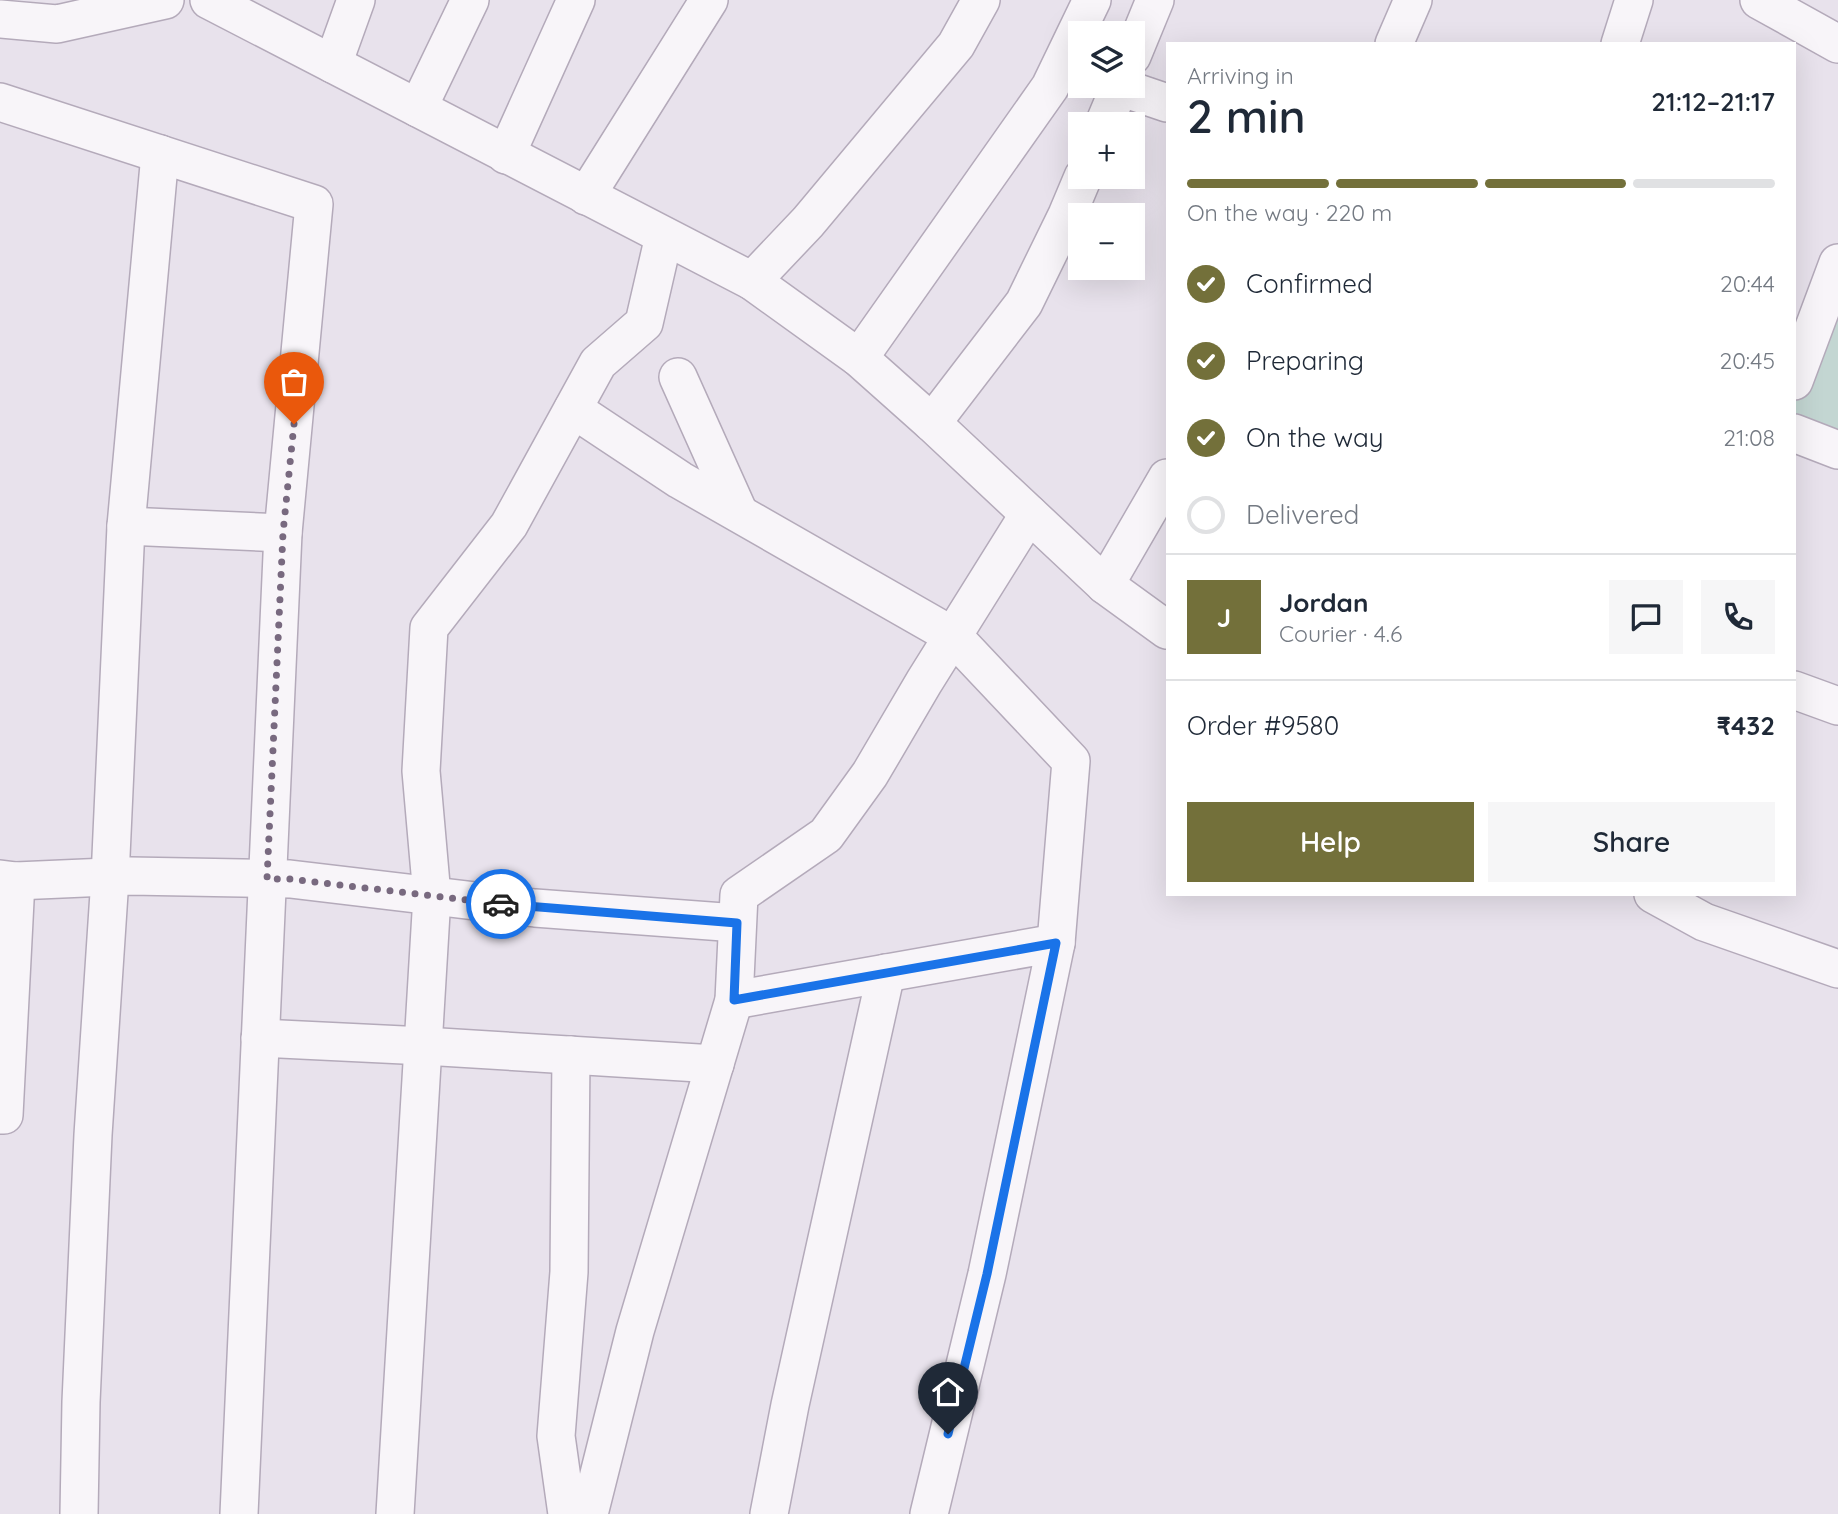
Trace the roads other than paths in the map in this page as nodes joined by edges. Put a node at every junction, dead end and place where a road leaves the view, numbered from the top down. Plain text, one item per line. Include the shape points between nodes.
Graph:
1 (165, 0) edge
2 (356, 0) edge
3 (470, 0) edge
4 (576, 0) edge
5 (709, 0) edge
6 (981, 0) edge
7 (1092, 0) edge
8 (1155, 0) edge
9 (1413, 0) edge
10 (1634, 0) edge
11 (1759, 0) edge
12 (230, 5) edge
13 (0, 19) edge
14 (1145, 24) edge
15 (1395, 42) edge
16 (1621, 42) edge
17 (1838, 44) edge
18 (333, 64) junction
19 (1145, 95) edge
20 (0, 102) edge
21 (1166, 103) edge
22 (418, 108) junction
23 (160, 154) junction
24 (506, 155) junction
25 (1078, 189) edge
26 (586, 196) junction
27 (664, 236) junction
28 (1838, 263) edge
29 (752, 281) junction
30 (859, 358) junction
31 (1796, 376) edge
32 (678, 377) dead end
33 (573, 409) junction
34 (932, 423) junction
35 (1796, 434) edge
36 (1838, 450) edge
37 (1166, 480) edge
38 (739, 513) junction
39 (1029, 514) junction
40 (126, 526) junction
41 (283, 533) junction
42 (1105, 585) junction
43 (1166, 629) edge
44 (953, 636) junction
45 (1796, 691) edge
46 (1838, 706) edge
47 (110, 877) junction
48 (267, 879) junction
49 (8, 880) edge
50 (432, 896) junction
51 (1657, 896) edge
52 (737, 923) junction
53 (1056, 943) junction
54 (1838, 968) edge
55 (886, 973) junction
56 (734, 1000) junction
57 (5, 1004) edge
58 (260, 1038) junction
59 (424, 1046) junction
60 (571, 1055) junction
61 (715, 1064) junction
62 (0, 1115) edge
63 (79, 1514) edge
64 (239, 1514) edge
65 (395, 1514) edge
66 (567, 1514) edge
67 (589, 1514) edge
68 (769, 1514) edge
69 (929, 1514) edge

1 - 13 street via 57,24
2 - 18 street
3 - 22 street
4 - 24 street
5 - 26 street
6 - 29 street via 957,45 808,222
7 - 30 street via 1050,87
8 - 14 street
9 - 15 street
10 - 16 street
11 - 17 street
12 - 18 street
18 - 22 street
19 - 21 street
20 - 23 street
22 - 24 street
23 - 40 street
23 - 41 street via 314,204
24 - 26 street
25 - 34 street via 1024,303
26 - 27 street
27 - 29 street
27 - 33 street via 644,323 598,363
28 - 31 street
29 - 30 street
30 - 34 street
32 - 38 street
33 - 38 street
33 - 50 street via 509,526 429,628 421,771
34 - 39 street
35 - 36 street
37 - 42 street
38 - 44 street
39 - 42 street
39 - 44 street
40 - 41 street
40 - 47 street
41 - 48 street
42 - 43 street
44 - 52 street via 870,774 827,835 739,895
44 - 53 street via 1071,761
45 - 46 street
47 - 48 street
47 - 49 street
47 - 63 street via 93,1149
48 - 50 street
48 - 58 street
49 - 57 street
50 - 52 street
50 - 59 street
51 - 54 street via 1704,922
52 - 56 street
53 - 55 street
53 - 69 street via 987,1274
55 - 56 street
55 - 68 street
56 - 61 street
57 - 62 street via 4,1115
58 - 59 street
58 - 64 street
59 - 60 street
59 - 65 street
60 - 61 street
60 - 66 street via 569,1272 556,1436
61 - 67 street via 635,1331

